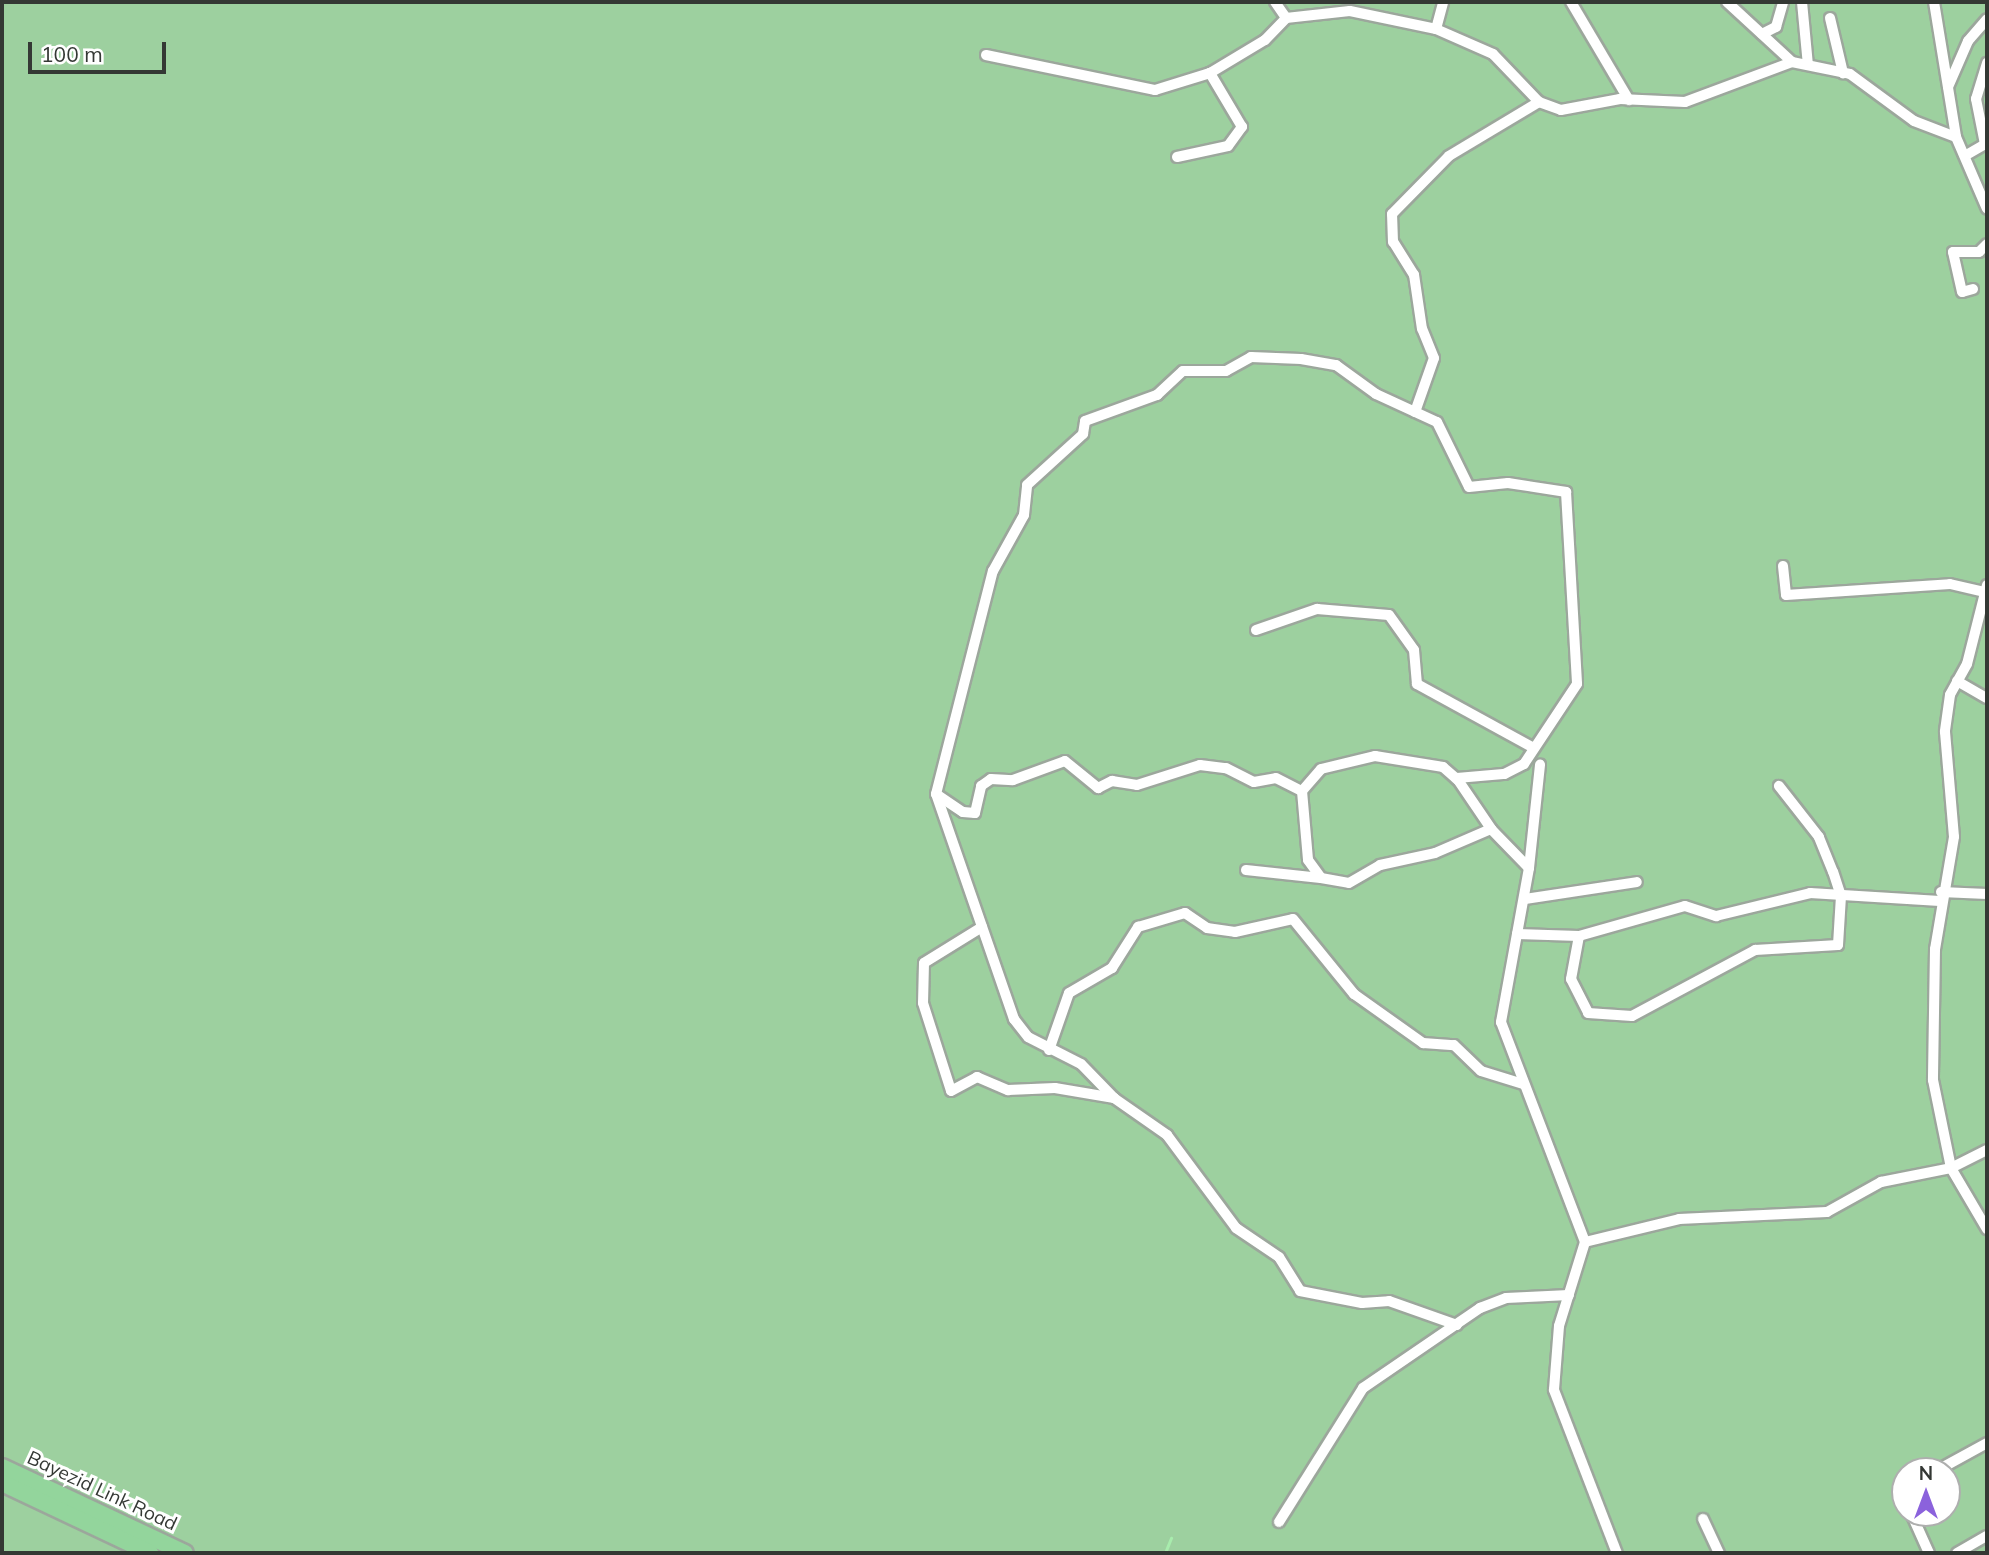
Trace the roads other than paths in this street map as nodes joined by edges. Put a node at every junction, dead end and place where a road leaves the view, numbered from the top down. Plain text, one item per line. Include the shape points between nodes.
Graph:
1 (1275, 2) edge
2 (1443, 2) edge
3 (1572, 2) edge
4 (1727, 2) edge
5 (1783, 2) edge
6 (1802, 2) edge
7 (1934, 2) edge
8 (1286, 18) junction
9 (1830, 18) dead end
10 (1987, 19) edge
11 (1436, 29) junction
12 (1762, 34) junction
13 (986, 55) dead end
14 (1792, 62) junction
15 (1987, 63) edge
16 (1808, 65) junction
17 (1843, 72) junction
18 (1210, 73) junction
19 (1947, 91) junction
20 (1629, 100) junction
21 (1987, 100) edge
22 (1539, 102) junction
23 (1977, 106) junction
24 (1956, 137) junction
25 (1986, 145) edge
26 (1968, 154) junction
27 (1177, 157) dead end
28 (1987, 209) edge
29 (1987, 244) edge
30 (1973, 289) dead end
31 (1415, 412) junction
32 (1783, 566) dead end
33 (1986, 589) edge
34 (1256, 630) dead end
35 (1958, 681) junction
36 (1987, 698) edge
37 (1532, 747) junction
38 (1540, 765) dead end
39 (1456, 778) junction
40 (1779, 786) dead end
41 (1302, 791) junction
42 (936, 794) junction
43 (1491, 829) junction
44 (1529, 868) junction
45 (1246, 870) dead end
46 (1321, 878) junction
47 (1637, 882) dead end
48 (1987, 894) edge
49 (1841, 896) junction
50 (1941, 897) junction
51 (1525, 899) junction
52 (982, 927) junction
53 (1517, 934) junction
54 (1579, 936) junction
55 (1049, 1050) junction
56 (1523, 1084) junction
57 (1114, 1098) junction
58 (1987, 1150) edge
59 (1951, 1168) junction
60 (1987, 1229) edge
61 (1586, 1242) junction
62 (1569, 1295) junction
63 (1457, 1325) junction
64 (1987, 1443) edge
65 (1961, 1457) edge
66 (2, 1467) edge
67 (2, 1483) edge
68 (1703, 1519) dead end
69 (1279, 1522) dead end
70 (1917, 1527) edge
71 (1987, 1536) edge
72 (150, 1553) edge
73 (185, 1553) edge
74 (1617, 1553) edge
75 (1719, 1553) edge
76 (1929, 1553) edge
77 (1957, 1553) edge

1 - 8 street
2 - 11 street
3 - 20 street
4 - 12 street
5 - 12 street via 1776,27
6 - 16 street
7 - 19 street
8 - 11 street via 1350,11
8 - 18 street via 1265,40
9 - 17 street
10 - 19 street via 1968,41
11 - 22 street via 1493,54
12 - 14 street
13 - 18 street via 1155,90
14 - 16 street
14 - 20 street via 1685,102
15 - 23 street
16 - 17 street
17 - 24 street via 1914,121
18 - 27 street via 1242,127 1227,146
19 - 24 street
20 - 22 street via 1561,110
21 - 23 street
22 - 31 street via 1449,156 1392,214 1393,242 1414,275 1434,358
23 - 25 street
24 - 26 street
25 - 26 street
26 - 28 street
29 - 30 street via 1979,252 1953,252 1962,292
31 - 37 street via 1437,422 1469,486 1508,483 1566,492 1577,684 1567,708 1551,718
31 - 42 street via 1376,394 1336,365 1251,357 1226,371 1183,371 1157,395 1085,421 1083,435 1027,485 1024,514 993,571
32 - 33 street via 1786,595 1950,584
33 - 35 street
34 - 37 street via 1317,609 1389,615 1414,650 1417,684
35 - 36 street
35 - 50 street via 1945,732 1954,837
37 - 39 street via 1524,764 1504,774
38 - 44 street
39 - 41 street via 1443,767 1375,756 1321,769
39 - 43 street
40 - 49 street via 1819,837
41 - 42 street via 1276,778 1254,782 1226,768 1200,765 1138,785 1112,781 1098,788 1065,761 1013,780 990,779 981,786 975,813 963,813
41 - 46 street via 1308,860
42 - 52 street
43 - 44 street
43 - 46 street via 1435,853 1380,865 1349,883
44 - 51 street
45 - 46 street
47 - 51 street
48 - 50 street
49 - 50 street
49 - 54 street via 1779,896 1716,916 1685,906
49 - 54 street via 1838,945 1755,950 1632,1016 1588,1013 1571,979
50 - 59 street via 1933,1080
51 - 53 street
52 - 55 street via 1014,1019
52 - 57 street via 924,963 923,1003 951,1091 976,1077 1008,1090 1055,1088
53 - 54 street
53 - 56 street via 1502,1022
55 - 56 street via 1069,993 1112,968 1139,927 1185,913 1207,928 1235,932 1293,919 1354,994 1423,1043 1454,1045 1481,1071
55 - 57 street via 1081,1064
56 - 61 street
57 - 63 street via 1167,1135 1236,1228 1279,1257 1300,1290 1390,1301
58 - 59 street
59 - 60 street
59 - 61 street via 1881,1182 1827,1212 1679,1219
61 - 62 street
62 - 63 street via 1506,1298
62 - 74 street via 1559,1326 1554,1390
63 - 69 street via 1363,1388
64 - 65 street
66 - 73 main road, Bayezid Link Road
67 - 72 main road, Bayezid Link Road
68 - 75 street
70 - 76 street
71 - 77 street

